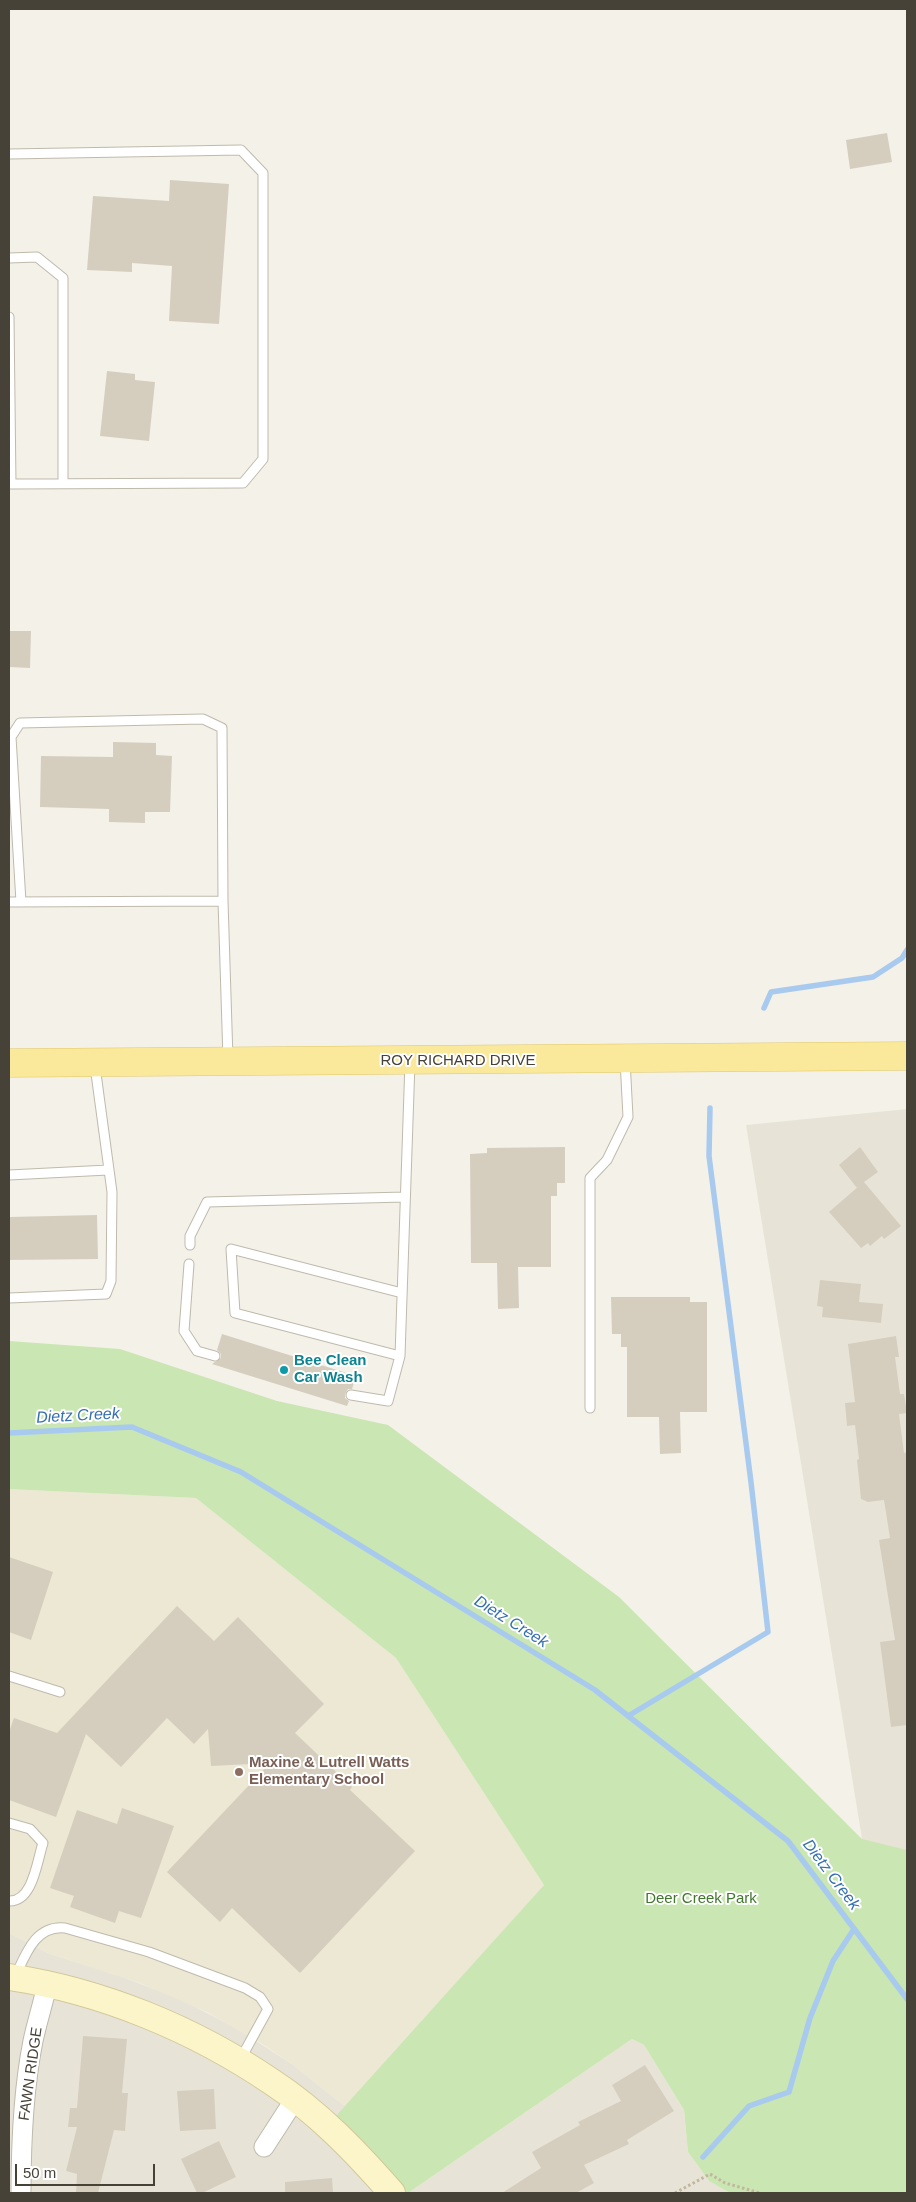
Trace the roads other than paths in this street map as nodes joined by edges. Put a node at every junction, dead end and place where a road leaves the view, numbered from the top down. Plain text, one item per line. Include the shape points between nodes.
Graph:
1 (9, 154) edge
2 (9, 258) edge
3 (9, 317) edge
4 (63, 483) junction
5 (10, 484) edge
6 (223, 901) junction
7 (9, 902) edge
8 (21, 902) junction
9 (907, 1056) edge
10 (625, 1060) junction
11 (410, 1061) junction
12 (228, 1062) junction
13 (9, 1063) edge
14 (95, 1063) junction
15 (108, 1170) junction
16 (9, 1175) edge
17 (405, 1197) junction
18 (190, 1244) dead end
19 (188, 1264) dead end
20 (402, 1293) junction
21 (9, 1298) edge
22 (215, 1356) dead end
23 (400, 1356) junction
24 (351, 1395) dead end
25 (590, 1408) dead end
26 (9, 1676) edge
27 (60, 1692) dead end
28 (9, 1823) edge
29 (9, 1901) edge
30 (12, 1977) edge
31 (47, 1985) junction
32 (239, 2062) junction
33 (295, 2100) junction
34 (264, 2147) dead end
35 (21, 2193) edge
36 (392, 2193) edge

1 - 4 lane via 241,150 263,173 262,459 243,483
2 - 4 lane via 37,257 63,278
3 - 5 lane
4 - 5 lane
6 - 8 lane
6 - 8 lane via 222,728 203,719 20,724 11,737
6 - 12 lane
7 - 8 lane
9 - 10 main road, ROY RICHARD DRIVE
10 - 11 main road, ROY RICHARD DRIVE
10 - 25 lane via 628,1117 608,1160 590,1178
11 - 12 main road, ROY RICHARD DRIVE
11 - 17 lane
12 - 14 main road, ROY RICHARD DRIVE
13 - 14 main road, ROY RICHARD DRIVE
14 - 15 lane
15 - 16 lane
15 - 21 lane via 112,1192 111,1281 106,1294
17 - 18 lane via 207,1202 190,1236
17 - 20 lane
19 - 22 lane via 184,1332 196,1351
20 - 23 lane
20 - 23 lane via 231,1249 235,1313
23 - 24 lane via 388,1401
26 - 27 lane
28 - 29 lane via 30,1829 43,1842 28,1892
30 - 31 street
30 - 32 lane via 29,1947 41,1934 54,1927 149,1952 245,1988 260,1997 268,2009
31 - 32 street via 110,2001 162,2022
31 - 35 street, FAWN RIDGE via 26,2091
32 - 33 street via 274,2082
33 - 34 street
33 - 36 street via 340,2138

